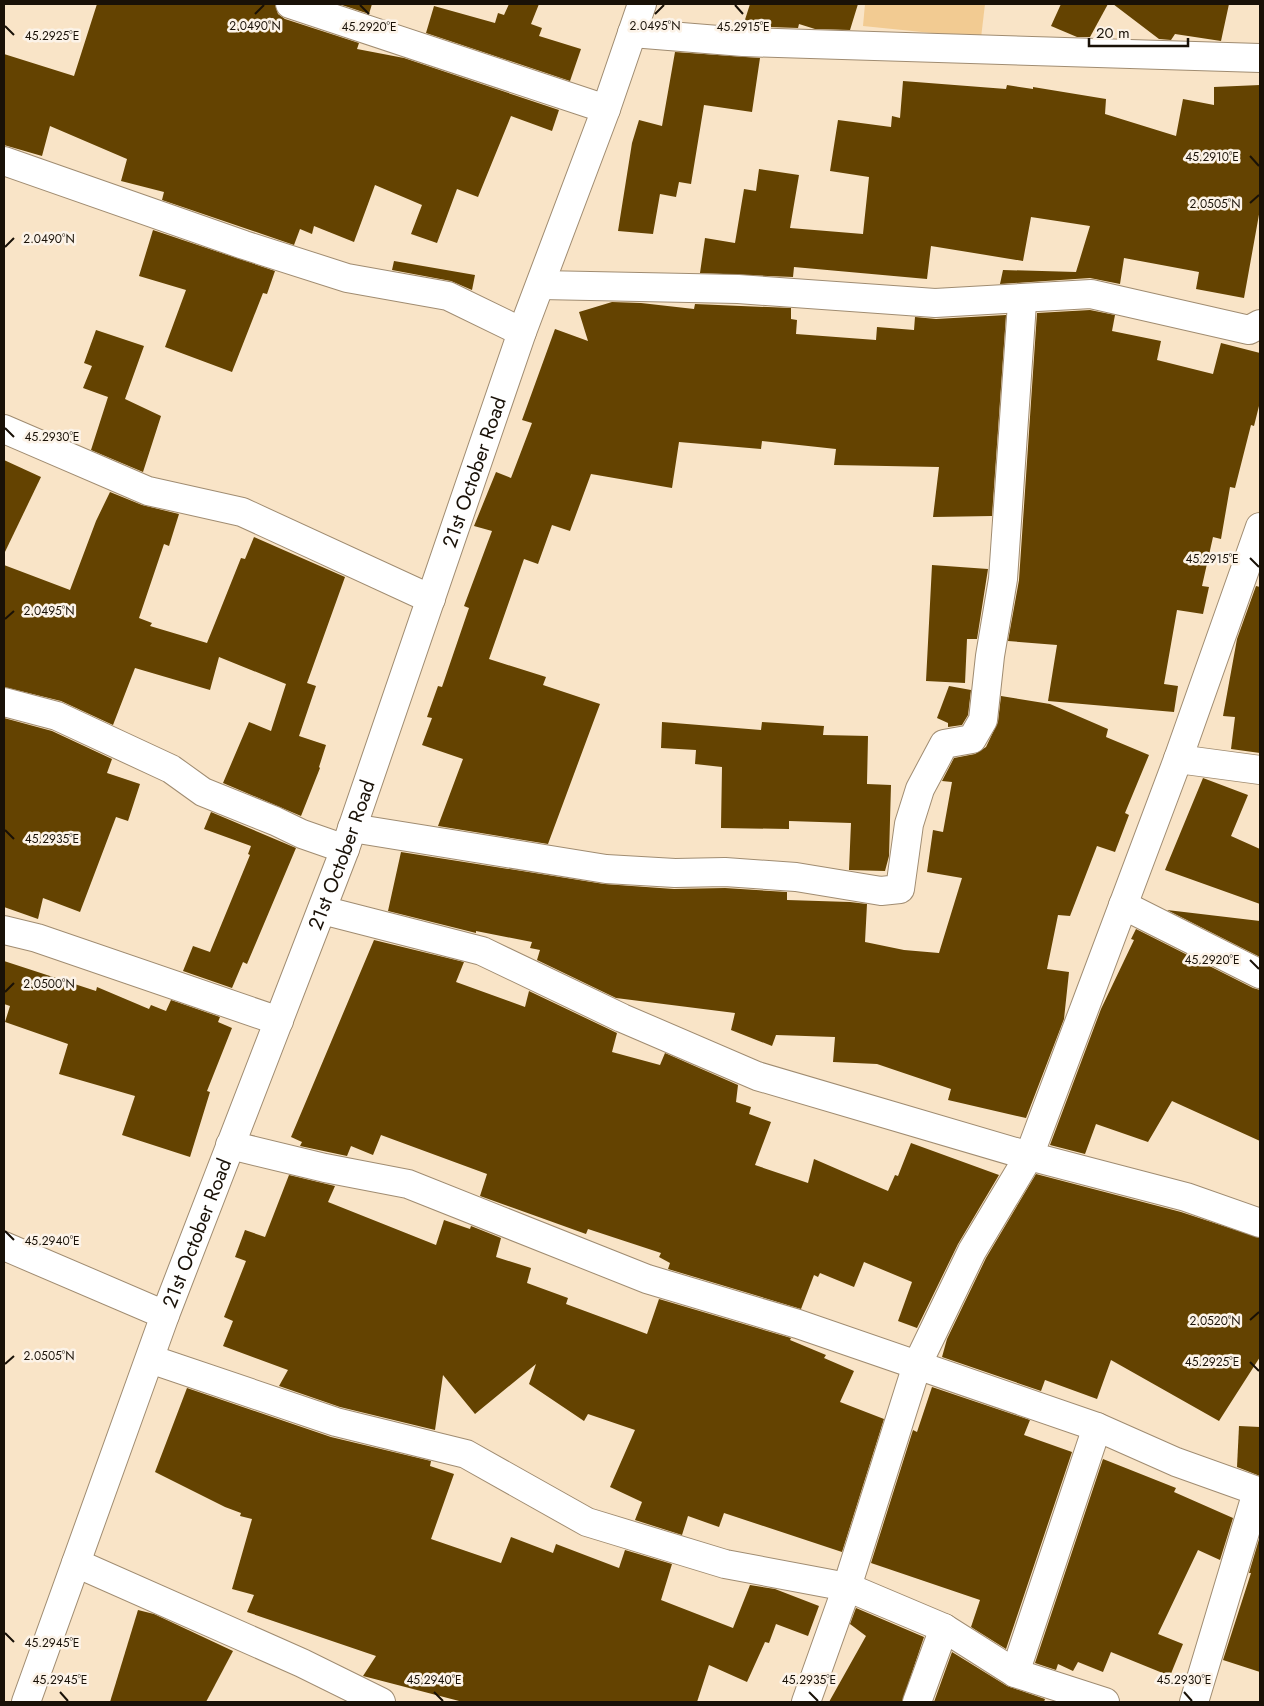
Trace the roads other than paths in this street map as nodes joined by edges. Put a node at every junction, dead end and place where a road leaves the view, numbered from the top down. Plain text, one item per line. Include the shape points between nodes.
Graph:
1 (290, 4) edge
2 (642, 4) edge
3 (632, 33) junction
4 (1260, 58) edge
5 (606, 109) junction
6 (4, 161) edge
7 (541, 285) junction
8 (1024, 298) junction
9 (1260, 324) edge
10 (522, 332) junction
11 (4, 429) edge
12 (1259, 535) edge
13 (431, 599) junction
14 (4, 702) edge
15 (1178, 759) junction
16 (1260, 770) edge
17 (349, 838) junction
18 (1123, 905) junction
19 (322, 910) junction
20 (4, 930) edge
21 (1260, 974) edge
22 (279, 1021) junction
23 (230, 1145) junction
24 (1028, 1156) junction
25 (1260, 1223) edge
26 (4, 1246) edge
27 (166, 1315) junction
28 (150, 1358) junction
29 (917, 1365) junction
30 (1097, 1427) junction
31 (1258, 1492) edge
32 (76, 1563) junction
33 (847, 1587) junction
34 (944, 1628) junction
35 (1016, 1673) junction
36 (26, 1702) edge
37 (381, 1702) edge
38 (806, 1702) edge
39 (917, 1702) edge
40 (1105, 1702) edge
41 (1194, 1702) edge

1 - 5 street
2 - 3 street, 21st October Road
3 - 4 street via 743,42
3 - 5 street, 21st October Road
5 - 7 street, 21st October Road
6 - 10 street via 348,278 448,296
7 - 8 street via 738,289 934,303
7 - 10 street, 21st October Road
8 - 9 street via 1091,294 1248,330
8 - 17 street via 1003,580 983,720 972,739 944,744 920,789 909,824 900,889 881,891 796,878 725,872 606,869
10 - 13 street, 21st October Road
11 - 13 street via 148,491 242,512
12 - 15 street
13 - 17 street, 21st October Road
14 - 17 street via 57,716 171,769 203,792 302,834
15 - 16 street
15 - 18 street
17 - 19 street, 21st October Road
18 - 21 street
18 - 24 street
19 - 22 street, 21st October Road
19 - 24 street via 482,950 622,1018 758,1076
20 - 22 street via 37,938
22 - 23 street, 21st October Road
23 - 27 street, 21st October Road
23 - 29 street via 408,1184 647,1278 798,1324
24 - 25 street via 1186,1197
24 - 29 street via 972,1251
26 - 27 street
27 - 28 street, 21st October Road
28 - 32 street, 21st October Road
28 - 33 street via 336,1422 466,1454 588,1522 726,1564
29 - 30 street
29 - 33 street
30 - 31 street via 1176,1462
30 - 35 street
31 - 41 street
32 - 36 street, 21st October Road
32 - 37 street via 302,1663
33 - 34 street
33 - 38 street
34 - 35 street
34 - 39 street
35 - 40 street

